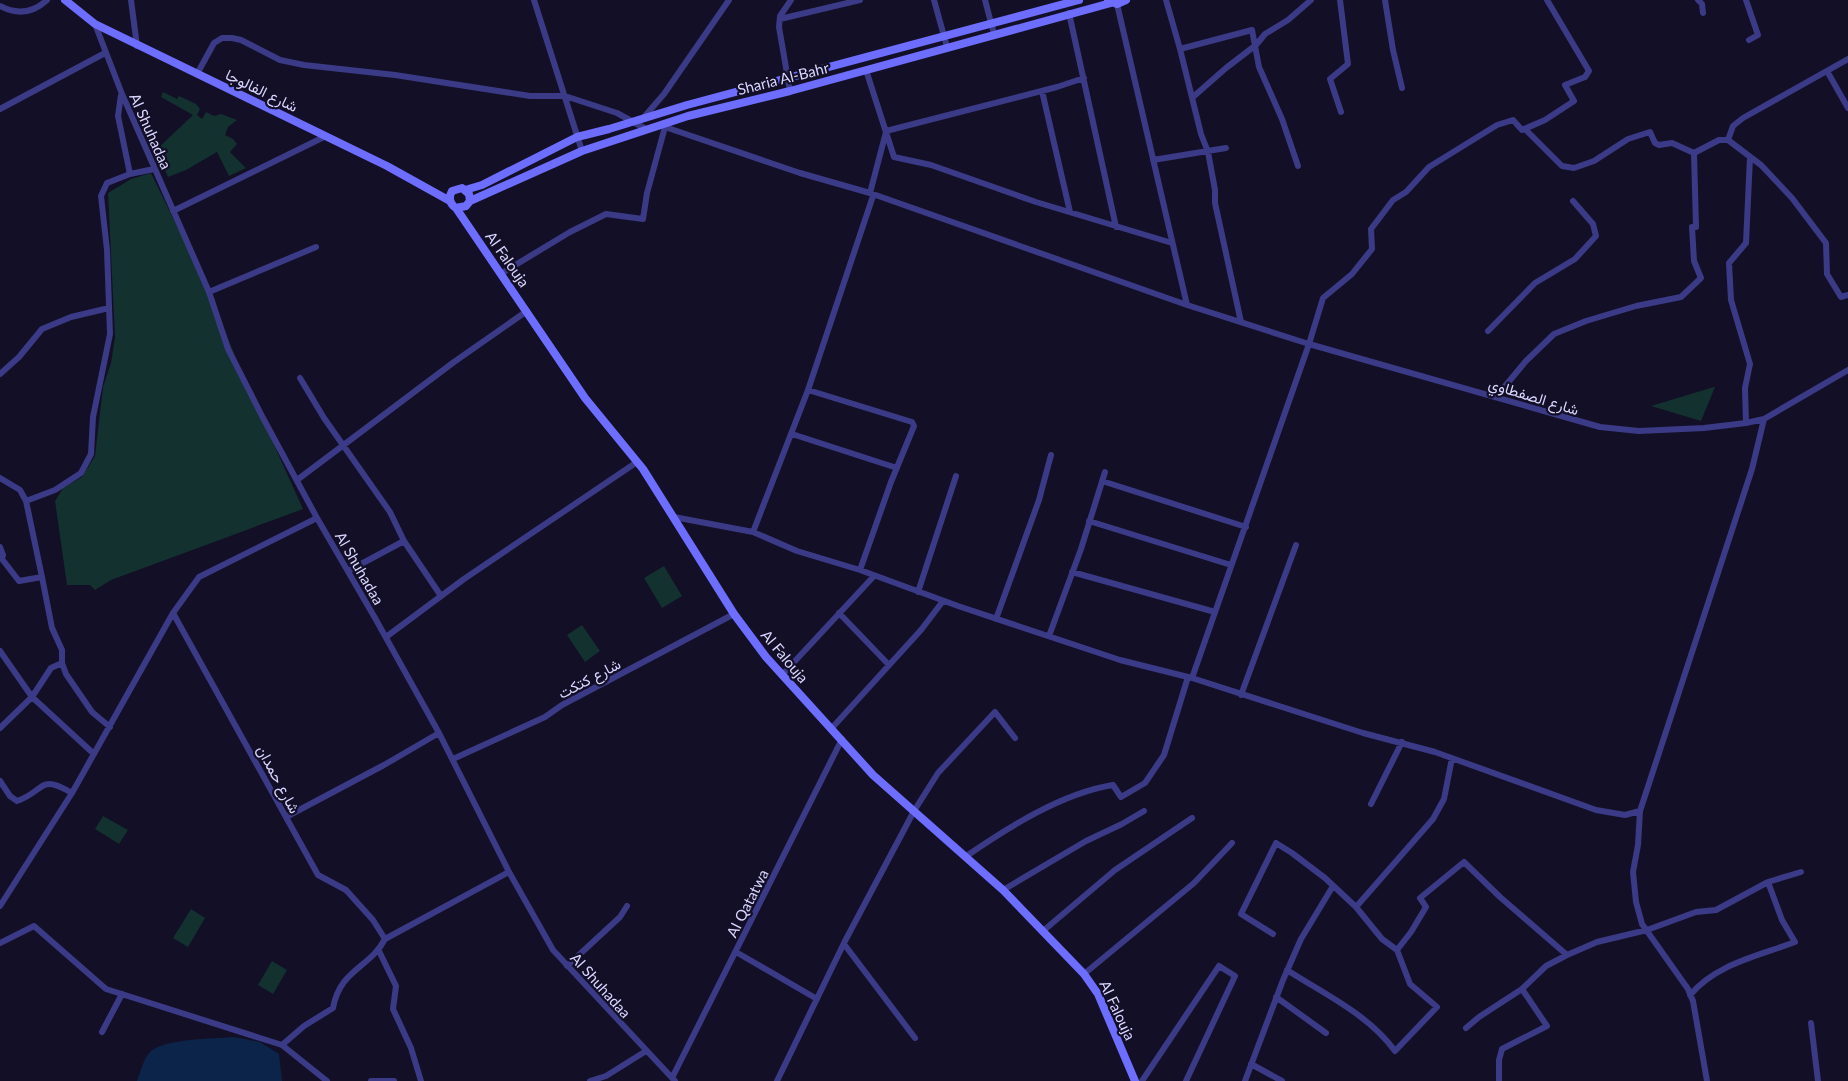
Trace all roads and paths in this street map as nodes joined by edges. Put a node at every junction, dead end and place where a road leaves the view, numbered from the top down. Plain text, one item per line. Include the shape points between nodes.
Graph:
1 (47, 0) edge
2 (65, 0) edge
3 (131, 0) edge
4 (534, 0) edge
5 (729, 0) edge
6 (791, 0) edge
7 (860, 0) edge
8 (934, 0) edge
9 (985, 0) edge
10 (1079, 0) edge
11 (1166, 0) edge
12 (1311, 0) edge
13 (1340, 0) edge
14 (1384, 0) edge
15 (1547, 0) edge
16 (1698, 0) edge
17 (1746, 0) edge
18 (1116, 2) edge
19 (0, 6) edge
20 (1069, 13) junction
21 (1703, 13) dead end
22 (780, 19) junction
23 (95, 24) junction
24 (991, 24) junction
25 (994, 34) junction
26 (944, 37) junction
27 (1749, 40) dead end
28 (1256, 45) junction
29 (138, 46) junction
30 (947, 47) junction
31 (1180, 49) junction
32 (105, 53) junction
33 (1848, 59) edge
34 (866, 70) junction
35 (1827, 71) junction
36 (198, 74) junction
37 (788, 78) junction
38 (1084, 78) junction
39 (1402, 88) dead end
40 (790, 91) junction
41 (1042, 91) junction
42 (122, 94) junction
43 (565, 96) junction
44 (1193, 97) junction
45 (1848, 108) edge
46 (0, 109) edge
47 (1341, 112) dead end
48 (644, 117) junction
49 (633, 120) junction
50 (665, 125) junction
51 (646, 129) junction
52 (1525, 129) junction
53 (886, 131) junction
54 (326, 136) junction
55 (577, 137) junction
56 (1728, 140) junction
57 (1226, 148) dead end
58 (582, 151) junction
59 (1208, 152) junction
60 (1694, 153) junction
61 (1750, 157) junction
62 (1153, 160) junction
63 (1298, 166) dead end
64 (154, 169) junction
65 (130, 174) junction
66 (465, 190) junction
67 (871, 195) junction
68 (470, 201) junction
69 (1573, 201) dead end
70 (453, 204) junction
71 (174, 211) junction
72 (1070, 212) junction
73 (1116, 227) junction
74 (1172, 243) junction
75 (316, 247) dead end
76 (502, 273) junction
77 (209, 292) junction
78 (1848, 295) edge
79 (1187, 305) junction
80 (109, 308) junction
81 (527, 311) junction
82 (1241, 322) junction
83 (1488, 331) dead end
84 (1309, 344) junction
85 (1848, 370) edge
86 (0, 374) edge
87 (300, 378) dead end
88 (808, 390) junction
89 (1496, 397) junction
90 (1764, 419) junction
91 (1746, 423) junction
92 (792, 434) dead end
93 (344, 446) junction
94 (1051, 454) dead end
95 (637, 462) junction
96 (897, 468) junction
97 (1105, 472) dead end
98 (956, 476) dead end
99 (0, 478) edge
100 (297, 480) junction
101 (1102, 481) junction
102 (26, 501) junction
103 (674, 517) junction
104 (317, 518) junction
105 (1089, 520) junction
106 (1246, 527) junction
107 (753, 532) junction
108 (404, 541) junction
109 (1296, 545) dead end
110 (0, 547) edge
111 (1, 560) edge
112 (1231, 565) junction
113 (860, 570) junction
114 (348, 571) junction
115 (1072, 572) junction
116 (874, 576) junction
117 (42, 577) junction
118 (918, 592) junction
119 (441, 596) junction
120 (943, 601) junction
121 (1215, 612) junction
122 (173, 613) junction
123 (839, 613) junction
124 (734, 614) junction
125 (996, 619) junction
126 (1049, 636) junction
127 (386, 637) junction
128 (0, 651) edge
129 (62, 663) junction
130 (889, 664) junction
131 (782, 675) junction
132 (1190, 677) junction
133 (1242, 695) junction
134 (32, 697) junction
135 (110, 727) junction
136 (0, 728) edge
137 (831, 729) junction
138 (439, 734) junction
139 (1015, 738) dead end
140 (842, 739) junction
141 (1402, 742) junction
142 (94, 754) junction
143 (453, 759) junction
144 (1452, 759) junction
145 (0, 781) edge
146 (72, 793) junction
147 (1371, 804) dead end
148 (914, 811) junction
149 (1143, 811) dead end
150 (1640, 811) junction
151 (286, 817) junction
152 (1192, 818) dead end
153 (1232, 843) dead end
154 (965, 857) junction
155 (509, 872) junction
156 (1801, 872) dead end
157 (1768, 882) junction
158 (1333, 886) junction
159 (1003, 890) junction
160 (0, 906) edge
161 (627, 906) dead end
162 (1356, 908) junction
163 (1647, 930) junction
164 (1043, 931) junction
165 (1273, 934) dead end
166 (385, 939) junction
167 (0, 944) edge
168 (844, 944) junction
169 (1397, 950) junction
170 (378, 951) junction
171 (736, 952) junction
172 (1567, 955) junction
173 (567, 966) junction
174 (1287, 970) junction
175 (1084, 974) junction
176 (1522, 988) junction
177 (122, 994) junction
178 (1690, 995) junction
179 (1276, 998) junction
180 (818, 999) junction
181 (1811, 1023) dead end
182 (1466, 1028) dead end
183 (102, 1032) dead end
184 (1326, 1033) dead end
185 (915, 1038) dead end
186 (282, 1046) junction
187 (646, 1051) junction
188 (1251, 1064) junction
189 (673, 1079) edge
190 (327, 1081) edge
191 (370, 1081) edge
192 (394, 1081) edge
193 (421, 1081) edge
194 (590, 1081) edge
195 (777, 1081) edge
196 (1135, 1081) edge
197 (1142, 1081) edge
198 (1186, 1081) edge
199 (1245, 1081) edge
200 (1282, 1081) edge
201 (1499, 1081) edge
202 (1707, 1081) edge
203 (1818, 1081) edge

1 - 19 street via 22,12
2 - 23 main road, شارع الفالوجا
3 - 29 street
4 - 43 street
5 - 48 street
6 - 22 street
7 - 22 street
8 - 26 street
9 - 24 street
10 - 24 main road, Sharia Al-Bahr
11 - 31 street
12 - 28 street
13 - 47 street via 1348,64 1330,79
14 - 39 street
15 - 52 street via 1589,71 1586,77 1565,85 1574,101
16 - 21 street
17 - 27 street via 1758,35
18 - 20 main road, Sharia Al-Bahr
18 - 62 street
20 - 25 main road, Sharia Al-Bahr
20 - 38 street
22 - 37 street
23 - 29 main road, شارع الفالوجا
23 - 32 street, Al Shuhadaa
24 - 25 street
24 - 26 main road, Sharia Al-Bahr
25 - 30 main road, Sharia Al-Bahr
26 - 30 street
26 - 37 main road, Sharia Al-Bahr
28 - 31 street via 1252,30
28 - 44 street
28 - 63 street via 1259,67
29 - 36 main road, شارع الفالوجا
30 - 34 main road, Sharia Al-Bahr
31 - 44 street
32 - 42 street, Al Shuhadaa
32 - 46 street
33 - 35 street
34 - 40 main road, Sharia Al-Bahr
34 - 53 street
35 - 45 street
35 - 56 street via 1743,118 1733,126
36 - 43 street via 214,43 232,38 280,60 304,65 530,96
36 - 54 main road, شارع الفالوجا
37 - 40 street
37 - 48 main road, Sharia Al-Bahr
38 - 41 street
38 - 73 street
40 - 50 main road, Sharia Al-Bahr
41 - 53 street
41 - 72 street
42 - 64 street, Al Shuhadaa
42 - 65 street via 118,116
43 - 49 street
43 - 55 street
44 - 59 street
48 - 49 main road, Sharia Al-Bahr
49 - 51 street
49 - 55 main road, Sharia Al-Bahr
50 - 51 main road, Sharia Al-Bahr
50 - 67 street, شارع الصفطاوي
50 - 76 street via 643,219 606,214
51 - 58 main road, Sharia Al-Bahr
52 - 60 street via 1562,166 1574,168 1594,161 1628,139 1650,132 1659,145 1672,143
52 - 84 street via 1513,120 1497,125 1429,167 1393,200 1371,229 1372,249 1323,298
53 - 67 street
53 - 72 street via 894,157 931,165
54 - 70 main road, شارع الفالوجا
54 - 71 street
55 - 58 street
55 - 66 main road, Sharia Al-Bahr
56 - 60 street via 1719,140
56 - 61 street
57 - 59 street
58 - 68 main road, Sharia Al-Bahr
59 - 62 street
59 - 82 street
60 - 89 street via 1696,227 1692,227 1694,261 1701,278 1681,297 1636,306 1554,334
61 - 78 street via 1792,198 1826,243 1827,274 1841,297
61 - 91 street via 1746,243 1730,263 1731,300 1750,364 1745,388
62 - 74 street
64 - 65 street
64 - 71 street, Al Shuhadaa
65 - 80 street via 107,183 101,196
66 - 68 main road
66 - 70 main road via 455,189 451,194
67 - 79 street, شارع الصفطاوي
67 - 88 street
68 - 70 main road via 466,206
69 - 83 street via 1593,224 1596,236 1575,259 1535,283
70 - 76 main road, Al Falouja
71 - 77 street, Al Shuhadaa
72 - 73 street
73 - 74 street
74 - 79 street
75 - 77 street
76 - 81 main road, Al Falouja
77 - 100 street, Al Shuhadaa via 228,349
79 - 82 street, شارع الصفطاوي
80 - 86 street via 42,329
80 - 102 street via 110,334 93,417 91,454 81,473 55,490
81 - 93 street
81 - 95 main road, Al Falouja via 585,398
82 - 84 street, شارع الصفطاوي
84 - 89 street, شارع الصفطاوي
84 - 106 street
85 - 90 street, شارع الصفطاوي
87 - 93 street
88 - 96 street via 912,422 914,426
88 - 107 street
89 - 91 street, شارع الصفطاوي via 1600,427 1639,431
90 - 91 street, شارع الصفطاوي
90 - 150 street via 1752,469
92 - 96 street
93 - 100 street
93 - 108 street via 390,512
94 - 125 street via 1039,500
95 - 103 main road, Al Falouja
95 - 119 street
96 - 113 street
97 - 101 street
98 - 118 street
99 - 102 street via 20,490
100 - 104 street, Al Shuhadaa
101 - 105 street
101 - 106 street
102 - 117 street
103 - 107 street
103 - 124 main road, Al Falouja
104 - 114 street, Al Shuhadaa
104 - 122 street via 199,577
105 - 112 street
105 - 115 street
106 - 112 street
107 - 113 street via 797,551
108 - 114 street
108 - 119 street
109 - 133 street
110 - 111 street
111 - 117 street via 19,581
112 - 121 street
113 - 116 street
114 - 127 street, Al Shuhadaa
115 - 121 street
115 - 126 street
116 - 118 street
116 - 123 street
117 - 129 street
118 - 120 street
119 - 127 street
120 - 125 street
120 - 130 street
121 - 132 street
122 - 135 street
122 - 151 street, شارع حمدان
123 - 130 street
123 - 131 street
124 - 131 main road, Al Falouja
124 - 143 street, شارع كتكت via 545,717
125 - 126 street
126 - 132 street via 1120,660
127 - 138 street, Al Shuhadaa
128 - 134 street
129 - 134 street via 51,668
129 - 135 street via 92,712
130 - 137 street
131 - 137 main road, Al Falouja
132 - 133 street
132 - 154 street via 1164,755 1145,783 1121,797 1113,785 1088,790 998,834
133 - 141 street
134 - 136 street
134 - 142 street
135 - 142 street
137 - 140 main road, Al Falouja
138 - 143 street, Al Shuhadaa
138 - 151 street
139 - 148 street via 995,712 938,773
140 - 148 main road, Al Falouja via 873,776
140 - 171 street, Al Qatatwa
141 - 144 street
141 - 147 street
142 - 146 street
143 - 155 street, Al Shuhadaa
144 - 150 street via 1596,810 1625,815
144 - 162 street via 1444,799 1433,819
145 - 146 street via 17,801 45,783
146 - 160 street
148 - 154 main road, Al Falouja
148 - 168 street
149 - 159 street
150 - 163 street via 1633,872 1636,902
151 - 166 street, شارع حمدان via 318,875 346,890
152 - 164 street via 1115,870
153 - 175 street via 1194,883
154 - 159 main road, Al Falouja
155 - 166 street
155 - 173 street, Al Shuhadaa via 553,950
156 - 157 street
157 - 163 street via 1716,910 1696,912
157 - 178 street via 1795,942 1721,969
158 - 162 street
158 - 165 street via 1275,843 1241,914
158 - 174 street
159 - 164 main road, Al Falouja
161 - 173 street
162 - 169 street via 1382,939
163 - 172 street via 1597,942
163 - 178 street
164 - 175 main road, Al Falouja
166 - 170 street
167 - 177 street via 34,926 106,989
168 - 180 street
168 - 185 street
169 - 172 street via 1426,907 1420,898 1464,862
169 - 174 street via 1410,984 1437,1007 1395,1051 1352,1010
170 - 186 street via 343,981 333,1008
170 - 193 street via 396,986 393,1009
171 - 180 street
171 - 189 street, Al Qatatwa
172 - 176 street via 1546,966
173 - 187 street, Al Shuhadaa
174 - 179 street
175 - 196 main road, Al Falouja via 1098,994
176 - 182 street
176 - 201 street via 1547,1026 1502,1049
177 - 183 street
177 - 186 street
178 - 202 street
179 - 184 street
179 - 188 street
180 - 195 street
181 - 203 street
186 - 190 street
187 - 189 street, Al Shuhadaa
187 - 194 street via 606,1076
188 - 199 street
188 - 200 street
191 - 192 street
197 - 198 street via 1219,966 1235,976

